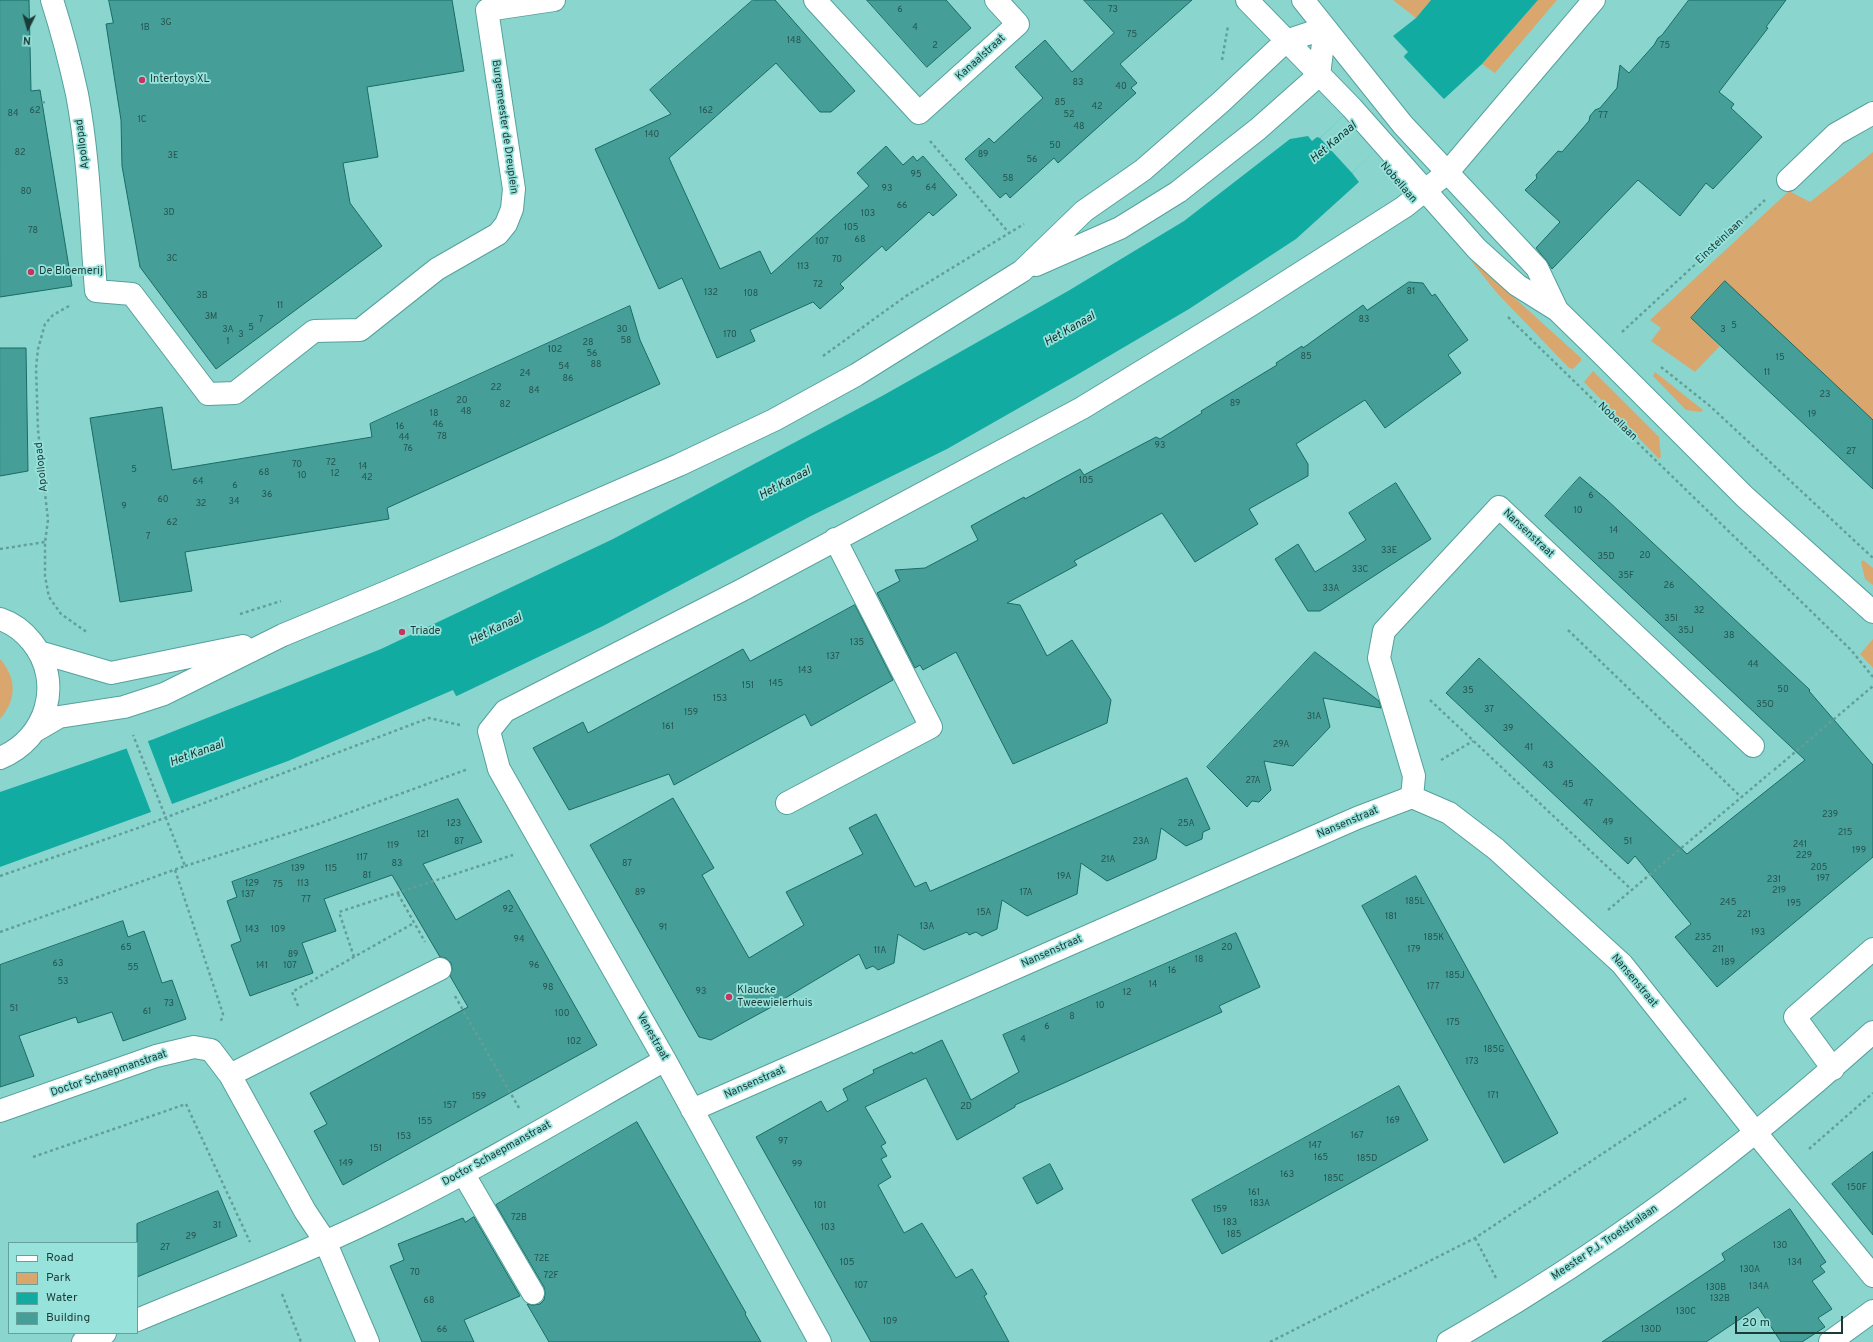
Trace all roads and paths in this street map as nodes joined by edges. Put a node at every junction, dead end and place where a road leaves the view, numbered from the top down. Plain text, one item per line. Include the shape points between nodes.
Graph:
1 (52, 0) edge
2 (554, 0) edge
3 (815, 0) edge
4 (996, 0) edge
5 (1247, 0) edge
6 (1303, 0) edge
7 (1594, 0) edge
8 (486, 5) edge
9 (1229, 23) dead end
10 (1325, 28) junction
11 (1286, 41) junction
12 (1222, 66) dead end
13 (1319, 75) junction
14 (919, 113) junction
15 (1873, 113) edge
16 (1447, 174) junction
17 (1788, 180) joint
18 (1425, 191) junction
19 (1029, 222) dead end
20 (1009, 233) junction
21 (1022, 271) junction
22 (96, 291) junction
23 (1557, 310) junction
24 (1505, 313) dead end
25 (1602, 354) junction
26 (818, 360) dead end
27 (1656, 363) dead end
28 (835, 539) junction
29 (45, 542) junction
30 (0, 550) edge
31 (1873, 558) edge
32 (288, 598) dead end
33 (1873, 612) edge
34 (239, 615) dead end
35 (0, 620) edge
36 (1568, 630) dead end
37 (92, 635) dead end
38 (272, 640) junction
39 (39, 652) junction
40 (1873, 677) edge
41 (1873, 686) edge
42 (1430, 700) dead end
43 (488, 731) junction
44 (35, 732) junction
45 (134, 738) dead end
46 (1473, 741) junction
47 (1753, 746) dead end
48 (0, 758) edge
49 (1413, 786) junction
50 (1742, 797) junction
51 (787, 803) dead end
52 (165, 818) junction
53 (542, 845) junction
54 (185, 866) junction
55 (175, 870) junction
56 (0, 876) edge
57 (1632, 890) junction
58 (398, 894) junction
59 (414, 923) junction
60 (1584, 930) junction
61 (0, 932) edge
62 (1873, 949) edge
63 (354, 957) junction
64 (440, 969) junction
65 (1873, 1032) edge
66 (311, 1034) junction
67 (211, 1050) junction
68 (665, 1060) junction
69 (1833, 1069) junction
70 (230, 1075) junction
71 (1714, 1080) junction
72 (1873, 1092) edge
73 (692, 1110) junction
74 (0, 1112) edge
75 (1756, 1133) junction
76 (534, 1134) junction
77 (33, 1157) dead end
78 (1785, 1169) junction
79 (463, 1173) junction
80 (1475, 1238) junction
81 (325, 1241) junction
82 (262, 1268) junction
83 (1873, 1276) edge
84 (281, 1292) dead end
85 (533, 1293) dead end
86 (1510, 1307) junction
87 (1873, 1311) edge
88 (138, 1320) edge
89 (103, 1334) edge
90 (83, 1342) edge
91 (301, 1342) edge
92 (368, 1342) edge
93 (820, 1342) edge
94 (1270, 1342) edge
95 (1448, 1342) edge
96 (1830, 1342) edge

1 - 22 street, Apollopad via 77,95 89,193
2 - 8 street, Burgemeester de Dreuplein
3 - 14 street
4 - 14 street, Kanaalstraat via 1018,24
5 - 11 street, Nobellaan
6 - 10 street, Nobellaan
7 - 16 street
8 - 22 street, Burgemeester de Dreuplein via 514,189 512,209 506,224 498,234 437,269 360,330 314,331 236,393 208,394 132,294
9 - 12 path
10 - 11 street
10 - 13 street
10 - 16 street, Nobellaan via 1403,126
11 - 13 street, Nobellaan
11 - 21 street via 1143,170 1084,211
13 - 18 street, Nobellaan via 1352,108
13 - 21 street via 1178,192 1120,228
14 - 20 path via 922,131
15 - 17 street via 1836,134
16 - 18 street
16 - 23 street, Nobellaan via 1537,268
17 - 25 path, Einsteinlaan via 1620,334
18 - 23 street, Nobellaan via 1488,259 1517,285
18 - 28 street via 1252,304 1082,408
19 - 20 path
20 - 26 path via 906,296
21 - 38 street via 856,375 774,420 679,465
22 - 29 path, Apollopad via 45,324 38,349 38,430 48,520
23 - 25 street, Nobellaan
24 - 40 path, Nobellaan via 1851,650
25 - 33 street, Nobellaan via 1746,497
27 - 31 path via 1710,406
28 - 43 street via 742,590 505,711
28 - 51 street via 931,727
29 - 30 path
29 - 37 path, Apollopad via 45,576 49,597 61,614
32 - 34 path
35 - 39 street via 6,621 25,634
36 - 50 path
38 - 39 street via 111,673
38 - 44 street via 164,694 124,707 59,717
39 - 44 street via 47,671 49,693 45,713
41 - 50 path
42 - 46 path
43 - 52 path via 429,718
43 - 53 street, Venestraat via 499,769
43 - 54 path via 476,766 318,824
44 - 48 street via 20,747
45 - 52 path
46 - 49 path
46 - 57 path
47 - 49 street, Nansenstraat via 1498,507 1384,631 1379,658
49 - 60 street, Nansenstraat via 1496,849
49 - 73 street, Nansenstraat via 1357,818
50 - 57 path
52 - 54 path
52 - 56 path
53 - 58 path
53 - 68 street, Venestraat
54 - 55 path
55 - 61 path
55 - 67 path via 223,1014
57 - 60 path
58 - 59 path
58 - 63 path via 339,912
59 - 63 path
59 - 64 path
60 - 71 street, Nansenstraat via 1622,964
62 - 69 street via 1795,1017
63 - 66 path via 292,992
64 - 66 street
64 - 76 path
65 - 69 street, Meester P.J. Troelstralaan
66 - 70 street
67 - 70 street
67 - 74 street, Doctor Schaepmanstraat via 194,1047 156,1056
68 - 73 street, Venestraat
68 - 76 street, Doctor Schaepmanstraat
69 - 75 street, Meester P.J. Troelstralaan
70 - 81 street via 305,1212
71 - 75 street, Nansenstraat
71 - 80 path
72 - 78 path
73 - 93 street, Venestraat
75 - 78 street
75 - 86 street, Meester P.J. Troelstralaan via 1662,1204
76 - 79 street, Doctor Schaepmanstraat
77 - 82 path via 186,1104
78 - 83 street
79 - 81 street, Doctor Schaepmanstraat via 394,1210
79 - 85 street
80 - 86 path
80 - 94 path
81 - 82 street, Doctor Schaepmanstraat
81 - 92 street
82 - 88 street, Doctor Schaepmanstraat
84 - 91 path
86 - 95 street, Meester P.J. Troelstralaan
87 - 96 street
89 - 90 street

